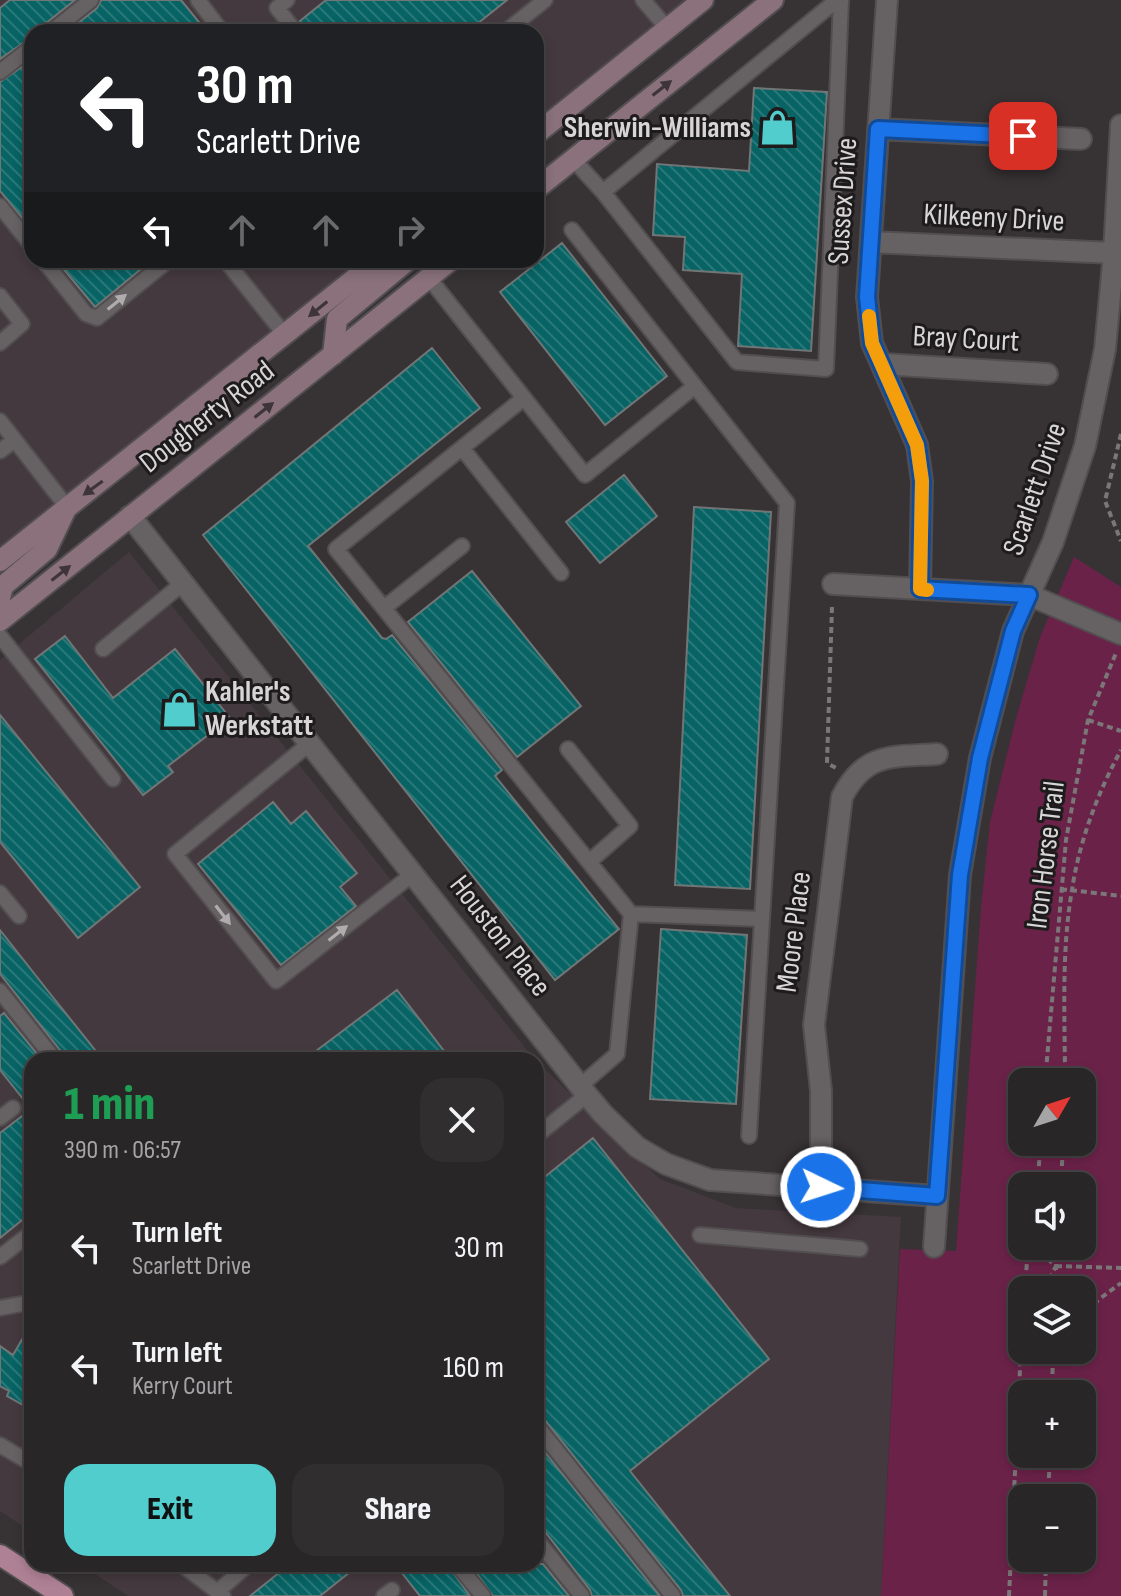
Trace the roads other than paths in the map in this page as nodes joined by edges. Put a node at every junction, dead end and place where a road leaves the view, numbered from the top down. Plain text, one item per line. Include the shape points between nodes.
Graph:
1 (91, 0) edge
2 (198, 0) edge
3 (287, 0) edge
4 (545, 0) edge
5 (643, 0) edge
6 (703, 0) edge
7 (773, 0) edge
8 (839, 0) edge
9 (887, 0) edge
10 (61, 24) edge
11 (216, 24) edge
12 (290, 24) edge
13 (515, 24) edge
14 (667, 28) junction
15 (24, 53) edge
16 (0, 72) edge
17 (1121, 125) edge
18 (544, 128) edge
19 (878, 129) junction
20 (1081, 139) dead end
21 (572, 158) junction
22 (544, 182) edge
23 (603, 192) junction
24 (0, 206) edge
25 (572, 230) dead end
26 (24, 236) edge
27 (871, 242) junction
28 (1114, 253) junction
29 (49, 268) edge
30 (159, 268) edge
31 (231, 268) edge
32 (368, 268) edge
33 (398, 268) edge
34 (441, 268) edge
35 (429, 278) junction
36 (0, 296) edge
37 (285, 335) junction
38 (0, 343) edge
39 (333, 355) junction
40 (882, 364) junction
41 (1047, 374) dead end
42 (695, 386) junction
43 (524, 398) junction
44 (0, 421) edge
45 (15, 440) junction
46 (462, 448) junction
47 (0, 451) edge
48 (67, 507) junction
49 (130, 516) junction
50 (462, 546) dead end
51 (0, 561) edge
52 (561, 573) dead end
53 (182, 584) junction
54 (833, 584) road end
55 (920, 589) junction
56 (1029, 595) junction
57 (0, 598) edge
58 (384, 608) junction
59 (0, 621) edge
60 (1121, 634) edge
61 (0, 636) edge
62 (103, 649) dead end
63 (309, 744) junction
64 (568, 749) dead end
65 (937, 754) dead end
66 (113, 779) dead end
67 (589, 862) junction
68 (413, 874) junction
69 (0, 893) edge
70 (631, 914) junction
71 (19, 916) dead end
72 (762, 919) junction
73 (0, 991) edge
74 (49, 1052) edge
75 (584, 1091) junction
76 (13, 1108) dead end
77 (0, 1118) edge
78 (544, 1128) edge
79 (749, 1136) dead end
80 (821, 1187) junction
81 (937, 1196) junction
82 (700, 1235) dead end
83 (24, 1238) edge
84 (934, 1247) dead end
85 (860, 1249) dead end
86 (0, 1257) edge
87 (24, 1304) edge
88 (0, 1308) edge
89 (544, 1435) edge
90 (0, 1445) edge
91 (24, 1459) edge
92 (544, 1549) edge
93 (0, 1555) edge
94 (24, 1571) edge
95 (26, 1572) edge
96 (192, 1572) edge
97 (241, 1572) edge
98 (464, 1572) edge
99 (220, 1593) edge
100 (63, 1596) edge
101 (483, 1596) edge
102 (582, 1596) edge
103 (673, 1596) edge

1 - 10 lane
2 - 11 lane
3 - 12 lane via 277,8
4 - 13 lane
5 - 14 lane
6 - 14 main road
21 -> 7 main road
8 - 23 lane
8 - 23 lane via 826,369 737,362
9 - 19 street, Sussex Drive
14 - 18 main road
15 - 16 lane
17 - 28 street, Scarlett Drive
19 - 20 street
19 - 27 street, Sussex Drive
21 - 22 main road
21 - 23 lane
24 - 26 lane
25 - 42 lane
27 - 28 street, Kilkeeny Drive
27 - 40 street, Sussex Drive via 867,297 872,343
28 - 56 street, Scarlett Drive via 1105,349 1085,446
29 -> 30 lane via 86,314 97,318
31 - 37 lane
32 -> 37 main road, Dougherty Road
33 - 39 main road via 337,319
34 - 35 main road, Dougherty Road
35 - 39 main road, Dougherty Road
35 - 43 lane
36 - 38 lane via 22,324
37 -> 48 main road, Dougherty Road
49 -> 39 main road, Dougherty Road
40 - 41 street, Bray Court
40 - 55 street, Sussex Drive via 917,445 922,481
42 - 43 lane via 585,475
42 - 72 lane via 787,503
43 - 46 lane
44 - 45 lane
45 - 47 lane
45 - 48 lane
46 - 52 lane
46 - 58 lane via 336,549
48 - 51 main road, Dougherty Road
48 - 57 main road via 47,549 3,586
49 - 53 street, Houston Place
59 -> 49 main road, Dougherty Road
50 - 58 lane
53 - 62 lane
53 - 63 street, Houston Place
54 - 55 street
55 - 56 street
56 - 60 street
56 - 81 street, Scarlett Drive via 1013,631 980,758 960,875
58 - 67 lane
61 - 66 lane
63 - 68 street, Houston Place
63 -> 68 lane via 175,854 276,981
64 - 67 lane via 630,826
65 - 80 street, Moore Place via 882,758 865,766 842,797 814,1025 821,1091
67 - 70 lane
68 - 75 street, Houston Place
69 - 71 lane
70 - 72 lane
70 - 75 lane via 617,1054
72 - 79 lane
73 - 74 lane
75 - 78 lane
75 - 80 street, Houston Place via 637,1147 666,1164 710,1180
76 - 77 lane
80 - 81 street, Houston Place
81 - 84 street, Scarlett Drive
82 - 85 lane
83 - 86 lane
87 - 88 lane
89 - 103 lane
90 - 91 lane
92 - 102 lane
93 - 94 main road
95 - 100 main road
96 - 99 lane
97 - 99 lane
98 - 101 lane

